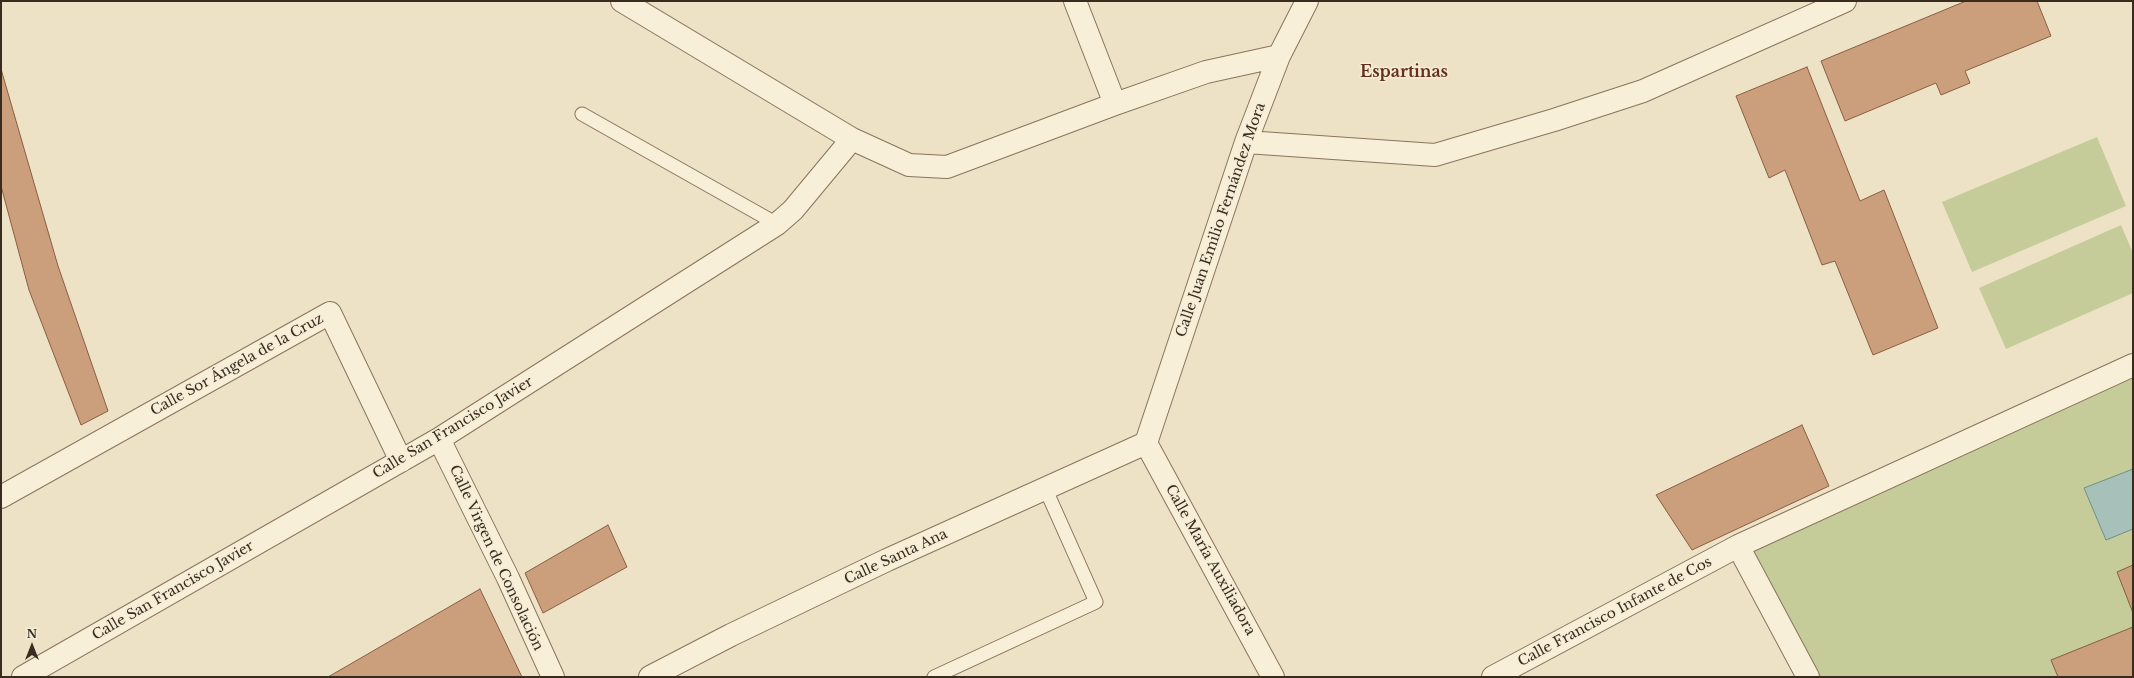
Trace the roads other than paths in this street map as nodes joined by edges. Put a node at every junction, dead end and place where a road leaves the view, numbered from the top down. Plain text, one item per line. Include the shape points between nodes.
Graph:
1 (622, 1) edge
2 (1076, 1) edge
3 (1307, 1) edge
4 (1845, 1) edge
5 (1279, 56) junction
6 (1115, 104) junction
7 (582, 114) dead end
8 (852, 139) junction
9 (1246, 142) junction
10 (777, 224) junction
11 (2133, 365) edge
12 (439, 439) junction
13 (1146, 443) junction
14 (401, 461) junction
15 (1046, 490) junction
16 (1, 497) edge
17 (1738, 546) junction
18 (1268, 675) edge
19 (23, 677) edge
20 (553, 677) edge
21 (650, 677) edge
22 (934, 677) edge
23 (1493, 677) edge
24 (1808, 677) edge

1 - 8 street
2 - 6 street
3 - 5 street, Calle Juan Emilio Fernández Mora
4 - 9 street via 1643,91 1435,155
5 - 6 street via 1206,72
5 - 9 street, Calle Juan Emilio Fernández Mora
6 - 8 street via 947,168 909,165
7 - 10 lane
8 - 10 street, Calle San Francisco Javier via 793,210
9 - 13 street, Calle Juan Emilio Fernández Mora
10 - 12 street, Calle San Francisco Javier
11 - 17 street, Calle Francisco Infante de Cos
12 - 14 street, Calle San Francisco Javier
12 - 20 street, Calle Virgen de Consolación via 508,578
13 - 15 street, Calle Santa Ana
13 - 18 street, Calle María Auxiliadora
14 - 16 street, Calle Sor Ángela de la Cruz via 330,312
14 - 19 street, Calle San Francisco Javier
15 - 21 street, Calle Santa Ana via 887,560
15 - 22 lane via 1096,602
17 - 23 street, Calle Francisco Infante de Cos
17 - 24 street

